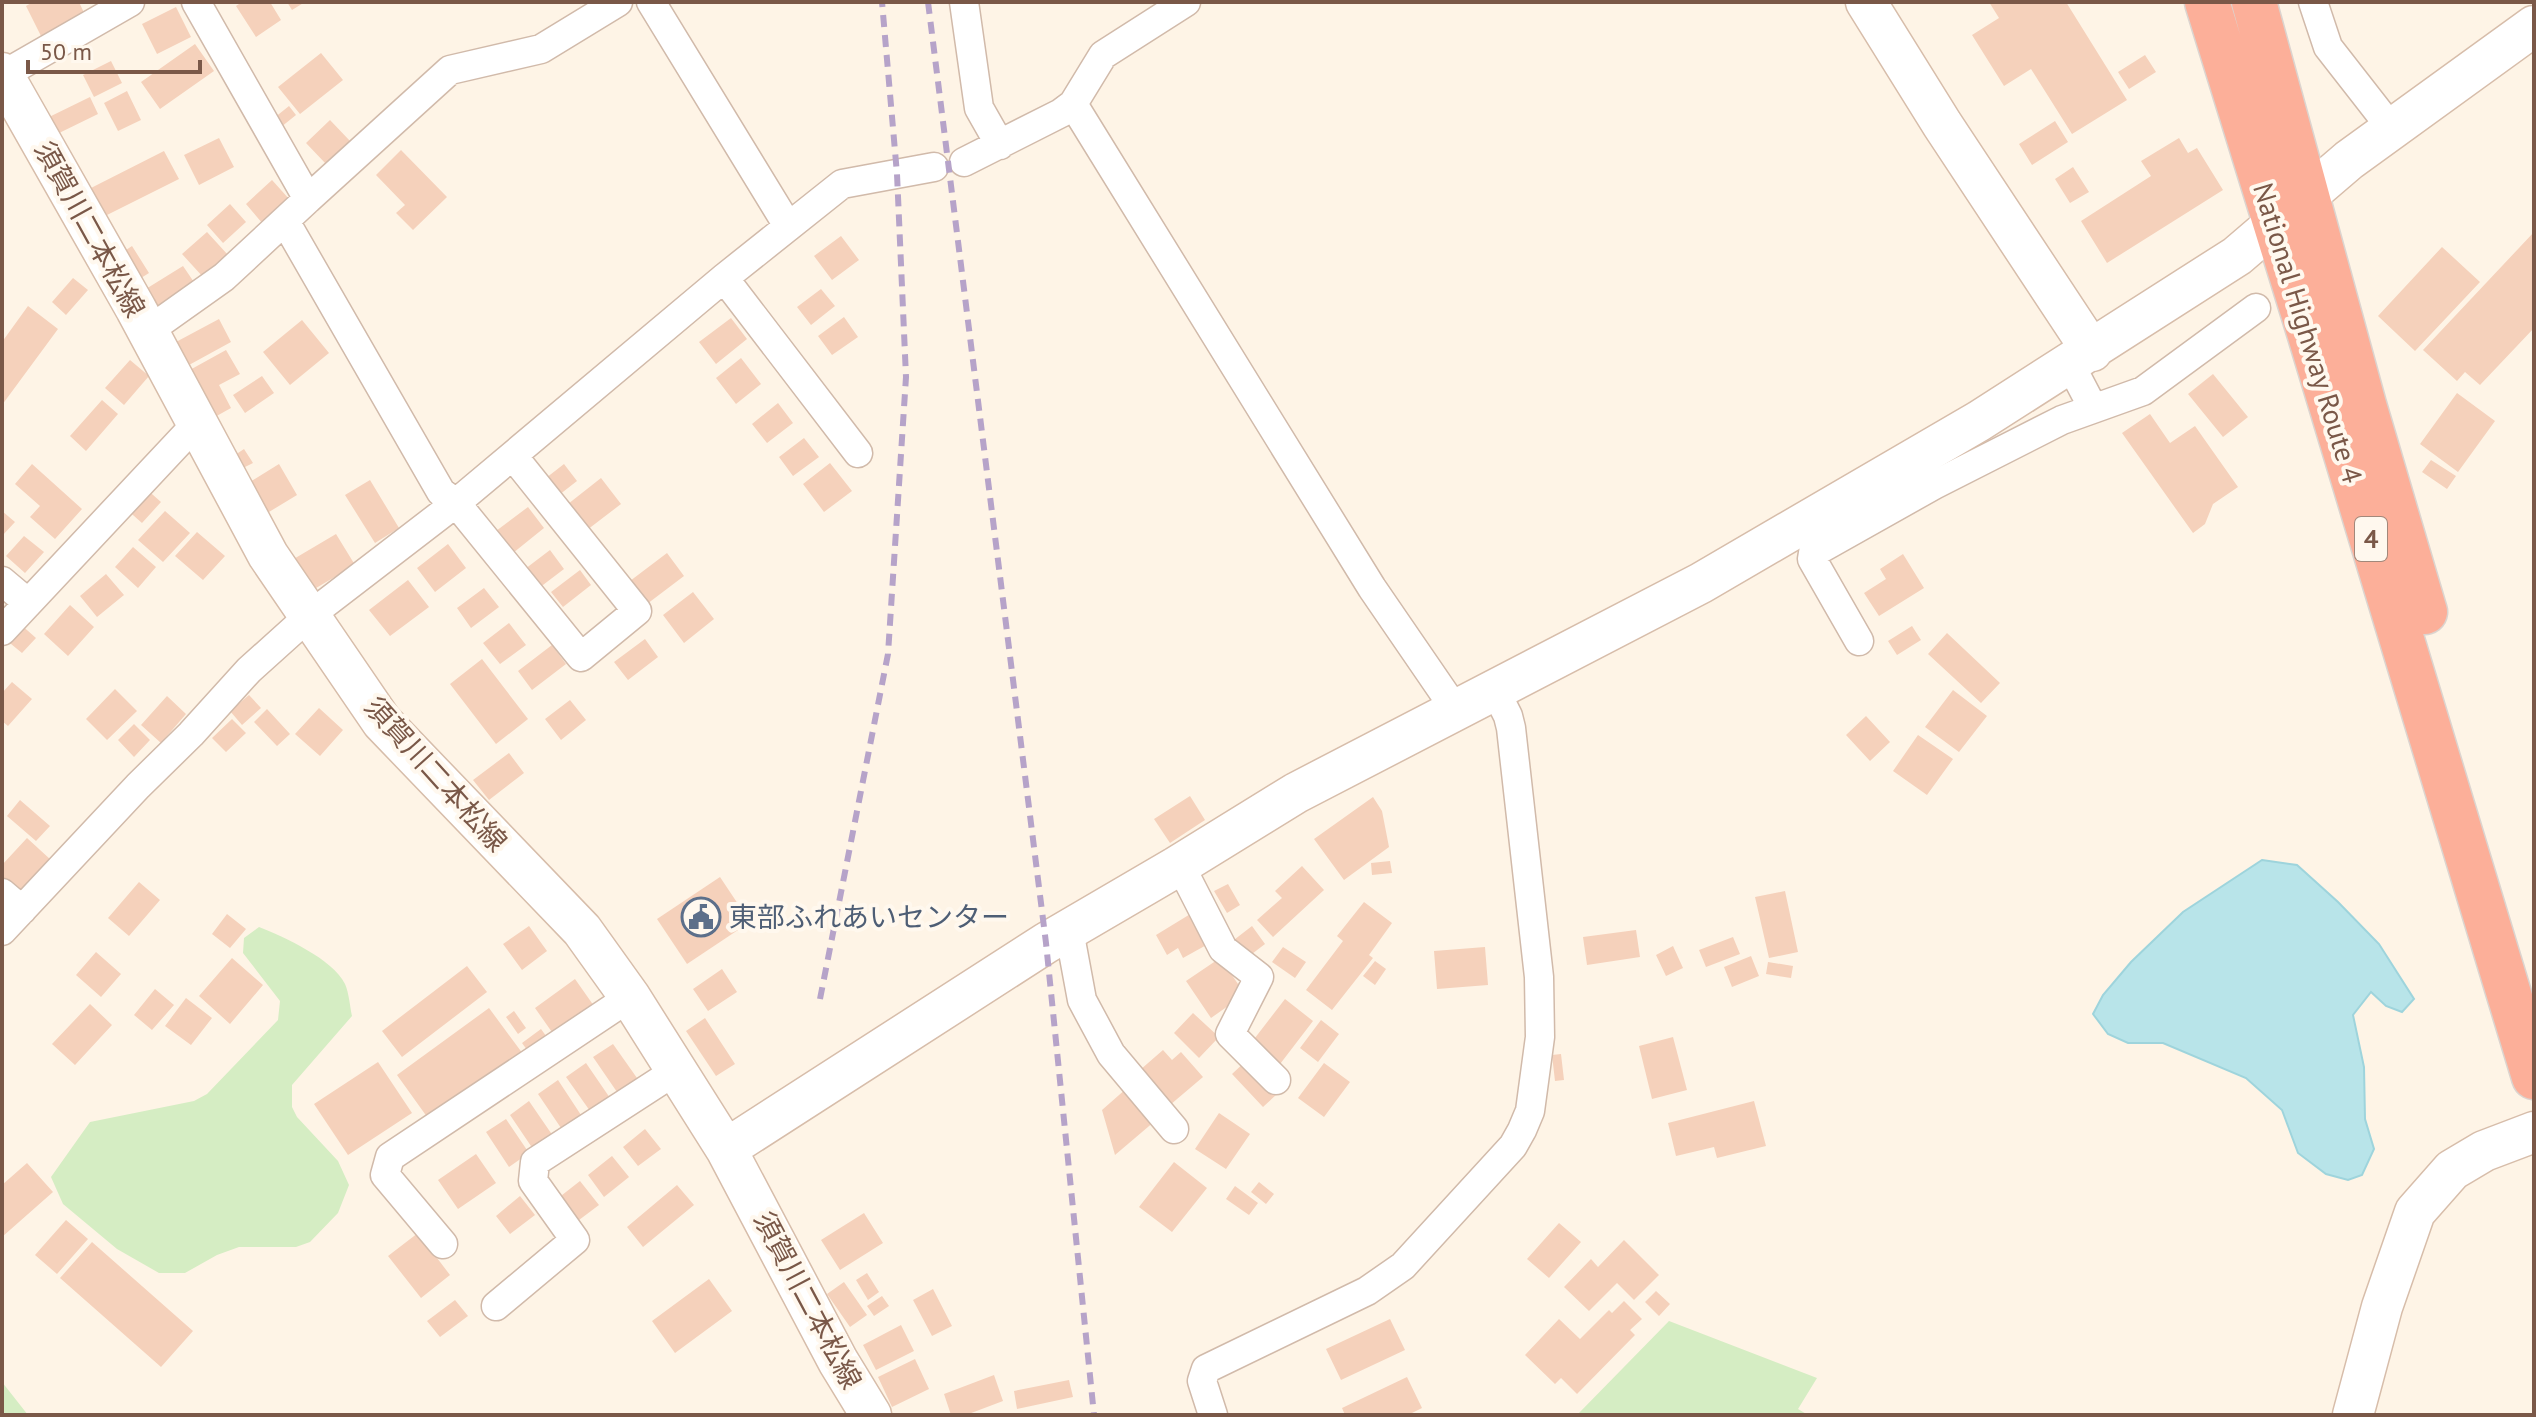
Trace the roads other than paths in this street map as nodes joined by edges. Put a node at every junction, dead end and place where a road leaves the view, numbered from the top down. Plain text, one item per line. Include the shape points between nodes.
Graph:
1 (130, 2) edge
2 (196, 2) edge
3 (618, 2) edge
4 (651, 2) edge
5 (964, 2) edge
6 (1186, 2) edge
7 (1866, 2) edge
8 (2207, 2) edge
9 (2254, 2) edge
10 (2313, 2) edge
11 (2534, 26) edge
12 (2, 74) edge
13 (1073, 104) junction
14 (2392, 129) junction
15 (1000, 145) junction
16 (964, 162) dead end
17 (934, 167) dead end
18 (308, 199) junction
19 (2290, 212) junction
20 (285, 221) junction
21 (788, 226) junction
22 (724, 278) junction
23 (2256, 308) dead end
24 (148, 331) junction
25 (2081, 358) junction
26 (2093, 408) junction
27 (197, 423) junction
28 (858, 453) dead end
29 (513, 456) junction
30 (456, 503) junction
31 (2, 581) edge
32 (27, 602) junction
33 (309, 616) junction
34 (2, 631) edge
35 (1859, 641) dead end
36 (1495, 690) junction
37 (1455, 709) junction
38 (1180, 865) junction
39 (12, 902) edge
40 (1069, 930) junction
41 (2, 931) edge
42 (2534, 988) edge
43 (630, 997) junction
44 (677, 1070) junction
45 (2534, 1077) edge
46 (1276, 1080) dead end
47 (1174, 1129) dead end
48 (2534, 1132) edge
49 (726, 1149) junction
50 (443, 1244) dead end
51 (496, 1306) dead end
52 (871, 1415) edge
53 (1213, 1415) edge
54 (2353, 1415) edge

1 - 12 street
2 - 18 street
3 - 18 street via 541,49 450,70
4 - 21 street
5 - 15 street via 979,108
6 - 13 street via 1103,55
7 - 25 street
8 - 19 highway, National Highway Route 4 / 4
9 - 19 highway, National Highway Route 4 / 4
10 - 14 street via 2328,47
11 - 14 street
12 - 24 street, 須賀川二本松線
13 - 15 street
13 - 37 street via 1356,562
14 - 19 street
15 - 16 street
17 - 21 street via 842,184
18 - 20 street
19 - 25 street via 2237,256
19 - 42 highway, National Highway Route 4 / 4 via 2364,405
19 - 45 highway, National Highway Route 4 / 4 via 2309,332
20 - 24 street via 224,277
20 - 30 street via 441,492
21 - 22 street
22 - 28 street
22 - 29 street
23 - 26 street via 2143,391
24 - 27 street, 須賀川二本松線
25 - 26 street
25 - 36 street via 1701,583
26 - 35 street via 1934,485 1813,553
27 - 32 street
27 - 33 street, 須賀川二本松線 via 268,555
29 - 30 street
29 - 30 street via 637,611 581,657
30 - 33 street
31 - 32 street
32 - 34 street
33 - 39 street
33 - 43 street, 須賀川二本松線 via 382,722 582,930
36 - 37 street
36 - 53 street via 1511,728 1539,977 1540,1037 1530,1111 1513,1146 1403,1266 1367,1291 1206,1369 1202,1381
37 - 38 street via 1296,793
38 - 40 street
38 - 46 street via 1223,949 1259,977 1230,1034
39 - 41 street
40 - 47 street via 1082,1000 1111,1054
40 - 49 street
43 - 44 street, 須賀川二本松線
43 - 50 street via 390,1157 385,1175
44 - 49 street, 須賀川二本松線
44 - 51 street via 535,1162 533,1181 575,1240
48 - 54 street via 2452,1170 2415,1212
49 - 52 street, 須賀川二本松線

